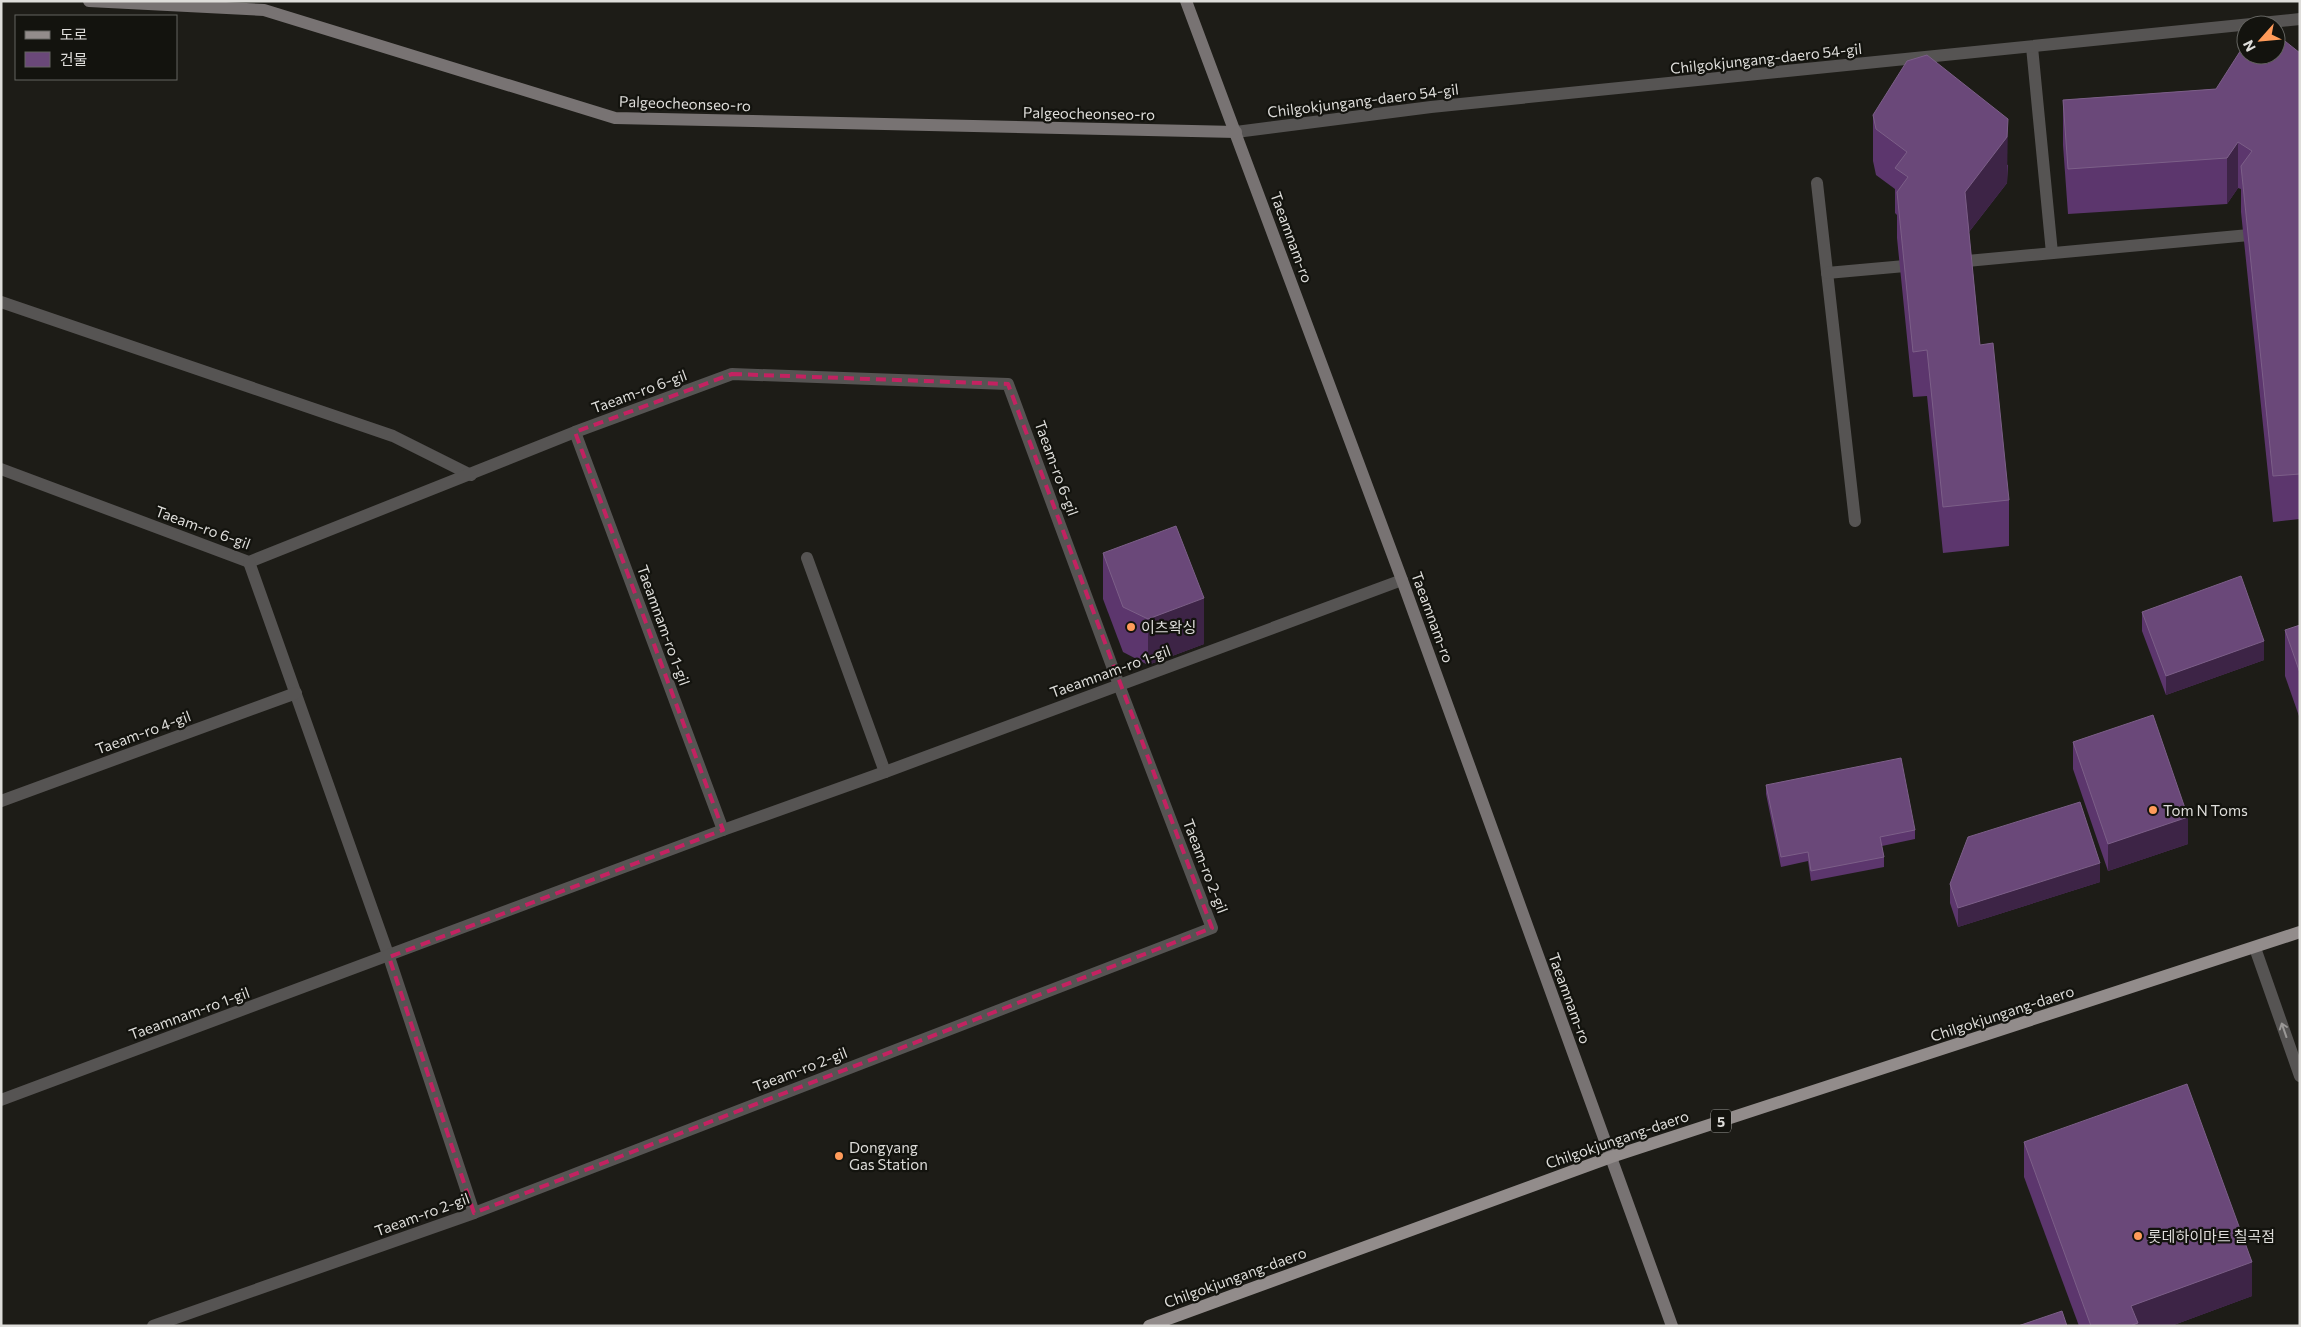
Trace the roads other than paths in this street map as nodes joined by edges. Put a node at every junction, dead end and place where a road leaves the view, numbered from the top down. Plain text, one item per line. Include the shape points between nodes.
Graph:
1 (89, 1) edge
2 (1186, 1) edge
3 (2300, 19) edge
4 (2032, 47) junction
5 (1236, 132) junction
6 (1817, 184) dead end
7 (2270, 233) edge
8 (2052, 253) junction
9 (1945, 263) edge
10 (1925, 264) edge
11 (1827, 273) junction
12 (1, 302) edge
13 (575, 432) junction
14 (5, 474) edge
15 (471, 475) junction
16 (1855, 521) dead end
17 (807, 558) dead end
18 (250, 562) junction
19 (1402, 580) junction
20 (1119, 685) junction
21 (296, 693) junction
22 (885, 772) junction
23 (1, 801) edge
24 (723, 830) junction
25 (2300, 932) edge
26 (2255, 948) junction
27 (389, 957) junction
28 (2300, 1076) edge
29 (1, 1100) edge
30 (1610, 1157) junction
31 (474, 1213) junction
32 (153, 1326) edge
33 (1149, 1326) edge
34 (1672, 1326) edge

1 - 5 main road, Palgeocheonseo-ro via 264,10 616,118
2 - 5 main road, Taeamnam-ro
3 - 4 street, Chilgokjungang-daero 54-gil
4 - 5 street, Chilgokjungang-daero 54-gil via 1431,107
4 - 8 street
5 - 19 main road, Taeamnam-ro
6 - 11 street
7 - 8 street
8 - 9 street
10 - 11 street
11 - 16 street
12 - 15 street via 393,436
13 - 15 street, Taeam-ro 6-gil
13 - 20 street, Taeam-ro 6-gil via 732,374 1008,384
13 - 24 street, Taeamnam-ro 1-gil
14 - 18 street, Taeam-ro 6-gil
15 - 18 street, Taeam-ro 6-gil
17 - 22 street
18 - 21 street
19 - 20 street, Taeamnam-ro 1-gil
19 - 30 main road, Taeamnam-ro
20 - 22 street, Taeamnam-ro 1-gil
20 - 31 street, Taeam-ro 2-gil via 1212,928
21 - 23 street, Taeam-ro 4-gil
21 - 27 street
22 - 24 street, Taeamnam-ro 1-gil
24 - 27 street, Taeamnam-ro 1-gil
25 - 26 main road, Chilgokjungang-daero / 5
28 -> 26 street
26 - 30 main road, Chilgokjungang-daero / 5
27 - 29 street, Taeamnam-ro 1-gil
27 - 31 street
30 - 33 main road, Chilgokjungang-daero / 5
30 - 34 main road, Taeamnam-ro
31 - 32 street, Taeam-ro 2-gil

